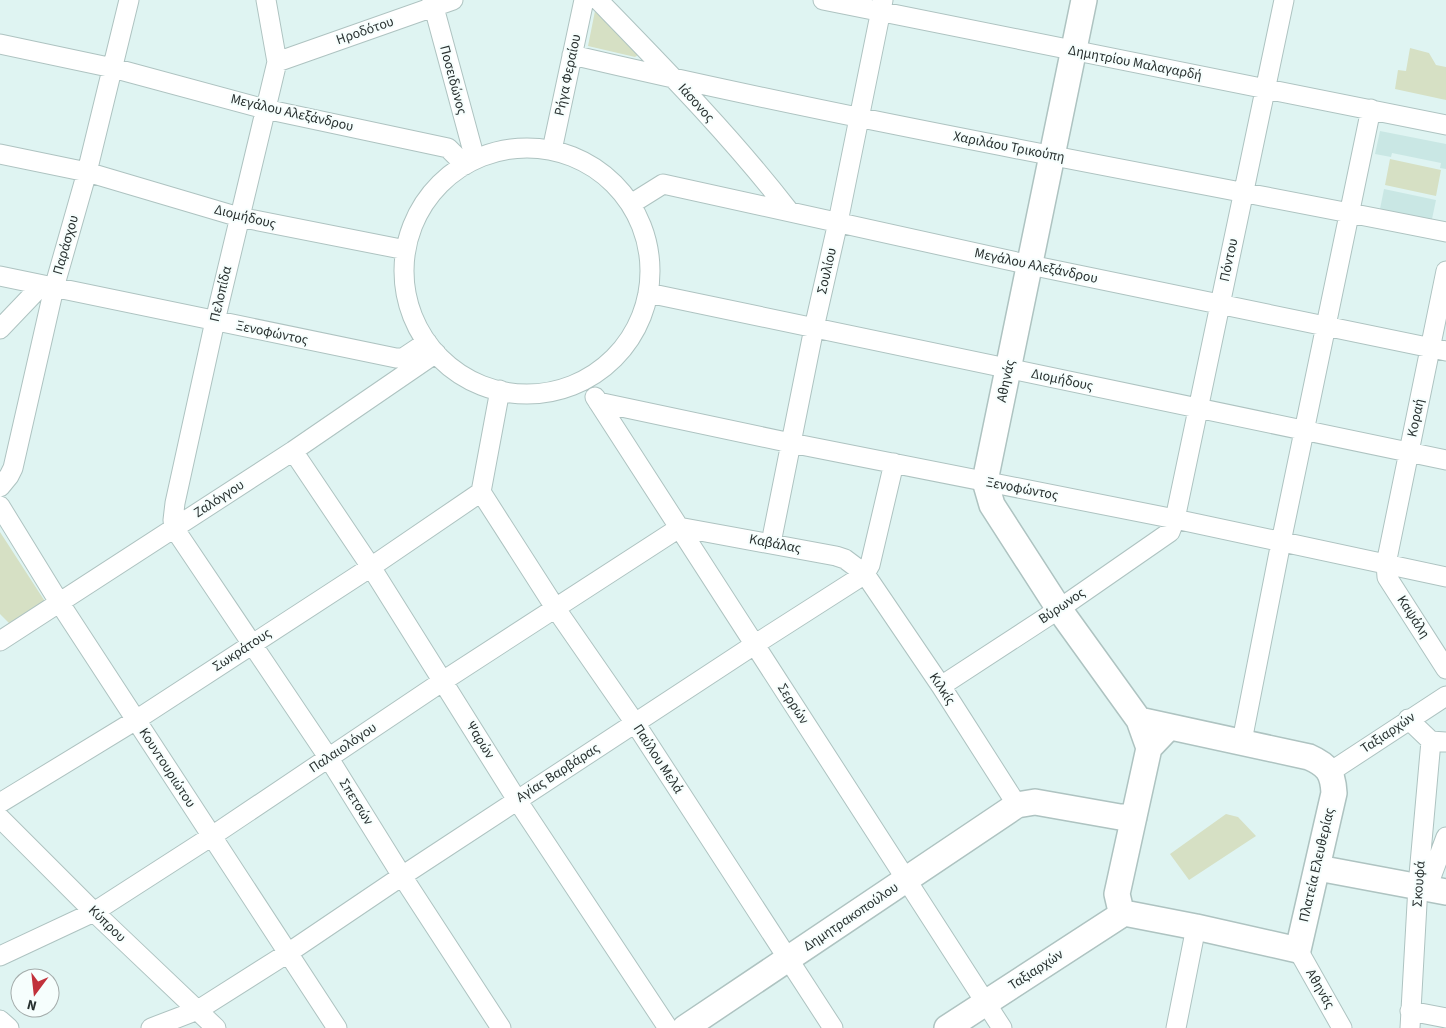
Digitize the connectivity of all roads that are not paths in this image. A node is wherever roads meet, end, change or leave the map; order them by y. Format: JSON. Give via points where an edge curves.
{"nodes":[{"id":1,"x":129,"y":0,"type":"edge"},
{"id":2,"x":266,"y":0,"type":"edge"},
{"id":3,"x":453,"y":0,"type":"edge"},
{"id":4,"x":584,"y":0,"type":"edge"},
{"id":5,"x":598,"y":0,"type":"edge"},
{"id":6,"x":823,"y":0,"type":"edge"},
{"id":7,"x":1084,"y":0,"type":"edge"},
{"id":8,"x":1284,"y":0,"type":"edge"},
{"id":9,"x":433,"y":3,"type":"edge"},
{"id":10,"x":881,"y":6,"type":"edge"},
{"id":11,"x":0,"y":44,"type":"edge"},
{"id":12,"x":1074,"y":51,"type":"junction"},
{"id":13,"x":572,"y":55,"type":"junction"},
{"id":14,"x":277,"y":62,"type":"junction"},
{"id":15,"x":113,"y":68,"type":"junction"},
{"id":16,"x":674,"y":79,"type":"junction"},
{"id":17,"x":1265,"y":89,"type":"junction"},
{"id":18,"x":265,"y":109,"type":"junction"},
{"id":19,"x":1370,"y":109,"type":"junction"},
{"id":20,"x":859,"y":116,"type":"junction"},
{"id":21,"x":1446,"y":125,"type":"edge"},
{"id":22,"x":552,"y":150,"type":"junction"},
{"id":23,"x":0,"y":154,"type":"edge"},
{"id":24,"x":1052,"y":156,"type":"junction"},
{"id":25,"x":470,"y":162,"type":"junction"},
{"id":26,"x":87,"y":172,"type":"junction"},
{"id":27,"x":1244,"y":193,"type":"junction"},
{"id":28,"x":631,"y":204,"type":"junction"},
{"id":29,"x":789,"y":211,"type":"junction"},
{"id":30,"x":1350,"y":213,"type":"junction"},
{"id":31,"x":239,"y":217,"type":"junction"},
{"id":32,"x":838,"y":222,"type":"junction"},
{"id":33,"x":1446,"y":232,"type":"edge"},
{"id":34,"x":406,"y":250,"type":"junction"},
{"id":35,"x":1030,"y":265,"type":"junction"},
{"id":36,"x":1446,"y":271,"type":"edge"},
{"id":37,"x":0,"y":276,"type":"edge"},
{"id":38,"x":48,"y":286,"type":"junction"},
{"id":39,"x":648,"y":294,"type":"junction"},
{"id":40,"x":1220,"y":304,"type":"junction"},
{"id":41,"x":215,"y":321,"type":"junction"},
{"id":42,"x":1326,"y":326,"type":"junction"},
{"id":43,"x":814,"y":328,"type":"junction"},
{"id":44,"x":0,"y":329,"type":"edge"},
{"id":45,"x":432,"y":348,"type":"junction"},
{"id":46,"x":1438,"y":350,"type":"edge"},
{"id":47,"x":407,"y":364,"type":"junction"},
{"id":48,"x":1008,"y":368,"type":"junction"},
{"id":49,"x":585,"y":380,"type":"junction"},
{"id":50,"x":500,"y":390,"type":"junction"},
{"id":51,"x":598,"y":402,"type":"junction"},
{"id":52,"x":1199,"y":408,"type":"junction"},
{"id":53,"x":1304,"y":430,"type":"junction"},
{"id":54,"x":791,"y":443,"type":"junction"},
{"id":55,"x":293,"y":451,"type":"junction"},
{"id":56,"x":1409,"y":452,"type":"junction"},
{"id":57,"x":1446,"y":460,"type":"edge"},
{"id":58,"x":894,"y":463,"type":"junction"},
{"id":59,"x":985,"y":481,"type":"junction"},
{"id":60,"x":0,"y":487,"type":"edge"},
{"id":61,"x":481,"y":492,"type":"junction"},
{"id":62,"x":0,"y":506,"type":"edge"},
{"id":63,"x":1175,"y":519,"type":"junction"},
{"id":64,"x":174,"y":528,"type":"junction"},
{"id":65,"x":679,"y":528,"type":"junction"},
{"id":66,"x":1281,"y":542,"type":"junction"},
{"id":67,"x":770,"y":543,"type":"junction"},
{"id":68,"x":1386,"y":564,"type":"junction"},
{"id":69,"x":370,"y":567,"type":"junction"},
{"id":70,"x":865,"y":574,"type":"junction"},
{"id":71,"x":1446,"y":577,"type":"edge"},
{"id":72,"x":59,"y":602,"type":"junction"},
{"id":73,"x":556,"y":609,"type":"junction"},
{"id":74,"x":1059,"y":609,"type":"junction"},
{"id":75,"x":3,"y":635,"type":"edge"},
{"id":76,"x":251,"y":644,"type":"junction"},
{"id":77,"x":754,"y":645,"type":"junction"},
{"id":78,"x":1446,"y":669,"type":"edge"},
{"id":79,"x":443,"y":682,"type":"junction"},
{"id":80,"x":941,"y":686,"type":"junction"},
{"id":81,"x":1446,"y":696,"type":"edge"},
{"id":82,"x":1408,"y":719,"type":"junction"},
{"id":83,"x":136,"y":720,"type":"junction"},
{"id":84,"x":1139,"y":720,"type":"junction"},
{"id":85,"x":635,"y":723,"type":"junction"},
{"id":86,"x":1169,"y":727,"type":"junction"},
{"id":87,"x":1242,"y":741,"type":"junction"},
{"id":88,"x":1439,"y":741,"type":"edge"},
{"id":89,"x":1149,"y":748,"type":"junction"},
{"id":90,"x":328,"y":757,"type":"junction"},
{"id":91,"x":1330,"y":772,"type":"junction"},
{"id":92,"x":517,"y":800,"type":"junction"},
{"id":93,"x":0,"y":802,"type":"edge"},
{"id":94,"x":1017,"y":805,"type":"junction"},
{"id":95,"x":1134,"y":816,"type":"junction"},
{"id":96,"x":0,"y":818,"type":"edge"},
{"id":97,"x":212,"y":836,"type":"junction"},
{"id":98,"x":1446,"y":837,"type":"edge"},
{"id":99,"x":1318,"y":868,"type":"junction"},
{"id":100,"x":402,"y":876,"type":"junction"},
{"id":101,"x":906,"y":880,"type":"junction"},
{"id":102,"x":1430,"y":889,"type":"edge"},
{"id":103,"x":94,"y":912,"type":"junction"},
{"id":104,"x":1124,"y":913,"type":"junction"},
{"id":105,"x":1196,"y":927,"type":"junction"},
{"id":106,"x":1298,"y":950,"type":"junction"},
{"id":107,"x":288,"y":953,"type":"junction"},
{"id":108,"x":0,"y":956,"type":"edge"},
{"id":109,"x":789,"y":958,"type":"junction"},
{"id":110,"x":986,"y":1003,"type":"junction"},
{"id":111,"x":198,"y":1010,"type":"junction"},
{"id":112,"x":1446,"y":1018,"type":"edge"},
{"id":113,"x":0,"y":1020,"type":"edge"},
{"id":114,"x":1410,"y":1020,"type":"edge"},
{"id":115,"x":9,"y":1028,"type":"edge"},
{"id":116,"x":151,"y":1028,"type":"edge"},
{"id":117,"x":216,"y":1028,"type":"edge"},
{"id":118,"x":337,"y":1028,"type":"edge"},
{"id":119,"x":501,"y":1028,"type":"edge"},
{"id":120,"x":668,"y":1028,"type":"edge"},
{"id":121,"x":685,"y":1028,"type":"edge"},
{"id":122,"x":833,"y":1028,"type":"edge"},
{"id":123,"x":947,"y":1028,"type":"edge"},
{"id":124,"x":1002,"y":1028,"type":"edge"},
{"id":125,"x":1176,"y":1028,"type":"edge"},
{"id":126,"x":1342,"y":1028,"type":"edge"}],
"edges":[{"from":1,"to":15,"type":"street","name":"Παράσχου"},
{"from":2,"to":14,"type":"street"},
{"from":3,"to":9,"type":"street","name":"Ηροδότου"},
{"from":4,"to":13,"type":"street","name":"Ρήγα Φεραίου"},
{"from":5,"to":16,"type":"street","name":"Ιάσονος"},
{"from":6,"to":10,"type":"street","name":"Δημητρίου Μαλαγαρδή"},
{"from":7,"to":12,"type":"main road","name":"Αθηνάς"},
{"from":8,"to":17,"type":"street","name":"Πόντου"},
{"from":9,"to":14,"type":"street","name":"Ηροδότου"},
{"from":9,"to":25,"type":"street","name":"Ποσειδώνος"},
{"from":10,"to":12,"type":"street","name":"Δημητρίου Μαλαγαρδή"},
{"from":10,"to":20,"type":"street","name":"Σουλίου"},
{"from":11,"to":15,"type":"street","name":"Μεγάλου Αλεξάνδρου"},
{"from":12,"to":17,"type":"street","name":"Δημητρίου Μαλαγαρδή"},
{"from":12,"to":24,"type":"main road","name":"Αθηνάς"},
{"from":13,"to":16,"type":"street","name":"Χαριλάου Τρικούπη"},
{"from":13,"to":22,"type":"street","name":"Ρήγα Φεραίου"},
{"from":14,"to":18,"type":"street","name":"Πελοπίδα"},
{"from":15,"to":18,"type":"street","name":"Μεγάλου Αλεξάνδρου"},
{"from":15,"to":26,"type":"street","name":"Παράσχου"},
{"from":16,"to":20,"type":"street","name":"Χαριλάου Τρικούπη"},
{"from":16,"to":29,"type":"street","name":"Ιάσονος","via":[[765,179]]},
{"from":17,"to":19,"type":"street","name":"Δημητρίου Μαλαγαρδή"},
{"from":17,"to":27,"type":"street","name":"Πόντου"},
{"from":18,"to":25,"type":"street","name":"Μεγάλου Αλεξάνδρου","via":[[448,148]]},
{"from":18,"to":31,"type":"street","name":"Πελοπίδα"},
{"from":19,"to":21,"type":"street","name":"Δημητρίου Μαλαγαρδή"},
{"from":19,"to":30,"type":"street"},
{"from":20,"to":24,"type":"street","name":"Χαριλάου Τρικούπη"},
{"from":20,"to":32,"type":"street","name":"Σουλίου"},
{"from":22,"to":25,"type":"street","via":[[500,151]]},
{"from":22,"to":28,"type":"street","via":[[589,164],[605,175]]},
{"from":23,"to":26,"type":"street","name":"Διομήδους"},
{"from":24,"to":27,"type":"street","name":"Χαριλάου Τρικούπη"},
{"from":24,"to":35,"type":"main road","name":"Αθηνάς"},
{"from":25,"to":34,"type":"street","via":[[443,181],[430,196],[413,224]]},
{"from":26,"to":31,"type":"street","name":"Διομήδους"},
{"from":26,"to":38,"type":"street","name":"Παράσχου"},
{"from":27,"to":30,"type":"street","name":"Χαριλάου Τρικούπη"},
{"from":27,"to":40,"type":"street","name":"Πόντου"},
{"from":28,"to":29,"type":"street","name":"Μεγάλου Αλεξάνδρου","via":[[663,184]]},
{"from":28,"to":39,"type":"street","via":[[640,221],[650,256]]},
{"from":29,"to":32,"type":"street","name":"Μεγάλου Αλεξάνδρου"},
{"from":30,"to":33,"type":"street","name":"Χαριλάου Τρικούπη"},
{"from":30,"to":42,"type":"street"},
{"from":31,"to":34,"type":"street","name":"Διομήδους"},
{"from":31,"to":41,"type":"street","name":"Πελοπίδα"},
{"from":32,"to":35,"type":"street","name":"Μεγάλου Αλεξάνδρου"},
{"from":32,"to":43,"type":"street","name":"Σουλίου"},
{"from":34,"to":45,"type":"street","via":[[407,296],[414,318]]},
{"from":35,"to":40,"type":"street","name":"Μεγάλου Αλεξάνδρου"},
{"from":35,"to":48,"type":"main road","name":"Αθηνάς"},
{"from":36,"to":46,"type":"street","name":"Κοραή"},
{"from":37,"to":38,"type":"street"},
{"from":38,"to":41,"type":"street","name":"Ξενοφώντος"},
{"from":38,"to":44,"type":"street"},
{"from":38,"to":60,"type":"street","name":"Παράσχου","via":[[13,468]]},
{"from":39,"to":43,"type":"street","name":"Διομήδους"},
{"from":39,"to":49,"type":"street","via":[[631,338],[607,364]]},
{"from":40,"to":42,"type":"street","name":"Μεγάλου Αλεξάνδρου"},
{"from":40,"to":52,"type":"street","name":"Πόντου"},
{"from":41,"to":47,"type":"street","name":"Ξενοφώντος","via":[[396,358]]},
{"from":41,"to":64,"type":"street","name":"Πελοπίδα","via":[[175,503]]},
{"from":42,"to":46,"type":"street","name":"Μεγάλου Αλεξάνδρου"},
{"from":42,"to":53,"type":"street"},
{"from":43,"to":48,"type":"street","name":"Διομήδους"},
{"from":43,"to":54,"type":"street","name":"Σουλίου"},
{"from":45,"to":47,"type":"street"},
{"from":45,"to":50,"type":"street","via":[[465,376]]},
{"from":46,"to":56,"type":"street","name":"Κοραή"},
{"from":47,"to":55,"type":"street","name":"Ζαλόγγου"},
{"from":48,"to":52,"type":"street","name":"Διομήδους"},
{"from":48,"to":59,"type":"main road","name":"Αθηνάς"},
{"from":49,"to":50,"type":"street","via":[[538,393]]},
{"from":49,"to":51,"type":"street","name":"Σερρών"},
{"from":50,"to":61,"type":"street"},
{"from":51,"to":54,"type":"street","name":"Ξενοφώντος"},
{"from":51,"to":65,"type":"street","name":"Σερρών"},
{"from":52,"to":53,"type":"street","name":"Διομήδους"},
{"from":52,"to":63,"type":"street","name":"Πόντου"},
{"from":53,"to":56,"type":"street","name":"Διομήδους"},
{"from":53,"to":66,"type":"street"},
{"from":54,"to":58,"type":"street","name":"Ξενοφώντος"},
{"from":54,"to":67,"type":"street","name":"Σουλίου"},
{"from":55,"to":64,"type":"street","name":"Ζαλόγγου"},
{"from":55,"to":69,"type":"street","name":"Ψαρών"},
{"from":56,"to":57,"type":"street","name":"Διομήδους"},
{"from":56,"to":68,"type":"street","name":"Κοραή"},
{"from":58,"to":59,"type":"street","name":"Ξενοφώντος"},
{"from":58,"to":70,"type":"street","via":[[870,566]]},
{"from":59,"to":63,"type":"street","name":"Ξενοφώντος"},
{"from":59,"to":74,"type":"main road","name":"Αθηνάς","via":[[992,505]]},
{"from":61,"to":69,"type":"street","name":"Σωκράτους"},
{"from":61,"to":73,"type":"street","name":"Παύλου Μελά"},
{"from":62,"to":72,"type":"street","name":"Κουντουριώτου"},
{"from":63,"to":66,"type":"street","name":"Ξενοφώντος"},
{"from":63,"to":74,"type":"street","name":"Βύρωνος","via":[[1170,532]]},
{"from":64,"to":72,"type":"street","name":"Ζαλόγγου"},
{"from":64,"to":76,"type":"street","name":"Σπετσών"},
{"from":65,"to":67,"type":"street","name":"Καβάλας"},
{"from":65,"to":73,"type":"street","name":"Παλαιολόγου"},
{"from":65,"to":77,"type":"street","name":"Σερρών"},
{"from":66,"to":68,"type":"street","name":"Ξενοφώντος"},
{"from":66,"to":87,"type":"street"},
{"from":67,"to":70,"type":"street","name":"Καβάλας","via":[[836,556]]},
{"from":68,"to":71,"type":"street","name":"Ξενοφώντος"},
{"from":68,"to":78,"type":"street","name":"Καψάλη","via":[[1386,577]]},
{"from":69,"to":76,"type":"street","name":"Σωκράτους"},
{"from":69,"to":79,"type":"street","name":"Ψαρών"},
{"from":70,"to":77,"type":"street","name":"Αγίας Βαρβάρας"},
{"from":70,"to":80,"type":"street","name":"Κιλκίς"},
{"from":72,"to":75,"type":"street","name":"Ζαλόγγου"},
{"from":72,"to":83,"type":"street","name":"Κουντουριώτου"},
{"from":73,"to":79,"type":"street","name":"Παλαιολόγου"},
{"from":73,"to":85,"type":"street","name":"Παύλου Μελά"},
{"from":74,"to":80,"type":"street","name":"Βύρωνος"},
{"from":74,"to":84,"type":"main road","name":"Αθηνάς"},
{"from":76,"to":83,"type":"street","name":"Σωκράτους"},
{"from":76,"to":90,"type":"street","name":"Σπετσών"},
{"from":77,"to":85,"type":"street","name":"Αγίας Βαρβάρας"},
{"from":77,"to":101,"type":"street","name":"Σερρών"},
{"from":79,"to":90,"type":"street","name":"Παλαιολόγου"},
{"from":79,"to":92,"type":"street","name":"Ψαρών"},
{"from":80,"to":94,"type":"street","name":"Κιλκίς"},
{"from":81,"to":82,"type":"street","name":"Ταξιαρχών"},
{"from":82,"to":88,"type":"street"},
{"from":82,"to":91,"type":"street","name":"Ταξιαρχών"},
{"from":83,"to":93,"type":"street","name":"Σωκράτους"},
{"from":83,"to":97,"type":"street","name":"Κουντουριώτου"},
{"from":84,"to":86,"type":"main road"},
{"from":84,"to":89,"type":"main road","name":"Αθηνάς"},
{"from":85,"to":92,"type":"street","name":"Αγίας Βαρβάρας"},
{"from":85,"to":109,"type":"street","name":"Παύλου Μελά"},
{"from":86,"to":87,"type":"main road"},
{"from":86,"to":89,"type":"main road"},
{"from":87,"to":91,"type":"main road","via":[[1309,756]]},
{"from":88,"to":102,"type":"street","name":"Σκουφά"},
{"from":89,"to":95,"type":"main road"},
{"from":90,"to":97,"type":"street","name":"Παλαιολόγου"},
{"from":90,"to":100,"type":"street","name":"Σπετσών"},
{"from":91,"to":99,"type":"main road","name":"Πλατεία Ελευθερίας","via":[[1334,793]]},
{"from":92,"to":100,"type":"street","name":"Αγίας Βαρβάρας"},
{"from":92,"to":120,"type":"street","name":"Ψαρών"},
{"from":94,"to":95,"type":"main road","via":[[1035,802],[1120,817]]},
{"from":94,"to":101,"type":"main road","name":"Δημητρακοπούλου"},
{"from":95,"to":104,"type":"main road","via":[[1117,894]]},
{"from":96,"to":103,"type":"street","name":"Κύπρου"},
{"from":97,"to":103,"type":"street","name":"Παλαιολόγου"},
{"from":97,"to":107,"type":"street","name":"Κουντουριώτου"},
{"from":98,"to":102,"type":"street","name":"Σκουφά"},
{"from":99,"to":102,"type":"main road"},
{"from":99,"to":106,"type":"main road","name":"Πλατεία Ελευθερίας"},
{"from":100,"to":107,"type":"street","name":"Αγίας Βαρβάρας"},
{"from":100,"to":119,"type":"street","name":"Σπετσών"},
{"from":101,"to":109,"type":"main road","name":"Δημητρακοπούλου"},
{"from":101,"to":110,"type":"street","name":"Σερρών"},
{"from":102,"to":114,"type":"street","name":"Σκουφά"},
{"from":103,"to":108,"type":"street","name":"Παλαιολόγου"},
{"from":103,"to":111,"type":"street","name":"Κύπρου"},
{"from":104,"to":105,"type":"main road"},
{"from":104,"to":110,"type":"main road","name":"Ταξιαρχών"},
{"from":105,"to":106,"type":"main road"},
{"from":105,"to":125,"type":"street"},
{"from":106,"to":126,"type":"street","name":"Αθηνάς"},
{"from":107,"to":111,"type":"street","name":"Αγίας Βαρβάρας"},
{"from":107,"to":118,"type":"street","name":"Κουντουριώτου"},
{"from":109,"to":121,"type":"main road","name":"Δημητρακοπούλου"},
{"from":109,"to":122,"type":"street","name":"Παύλου Μελά"},
{"from":110,"to":123,"type":"main road","name":"Ταξιαρχών"},
{"from":110,"to":124,"type":"street","name":"Σερρών"},
{"from":111,"to":116,"type":"street","name":"Αγίας Βαρβάρας"},
{"from":111,"to":117,"type":"street","name":"Κύπρου"},
{"from":112,"to":114,"type":"street"},
{"from":113,"to":115,"type":"street"}]}
